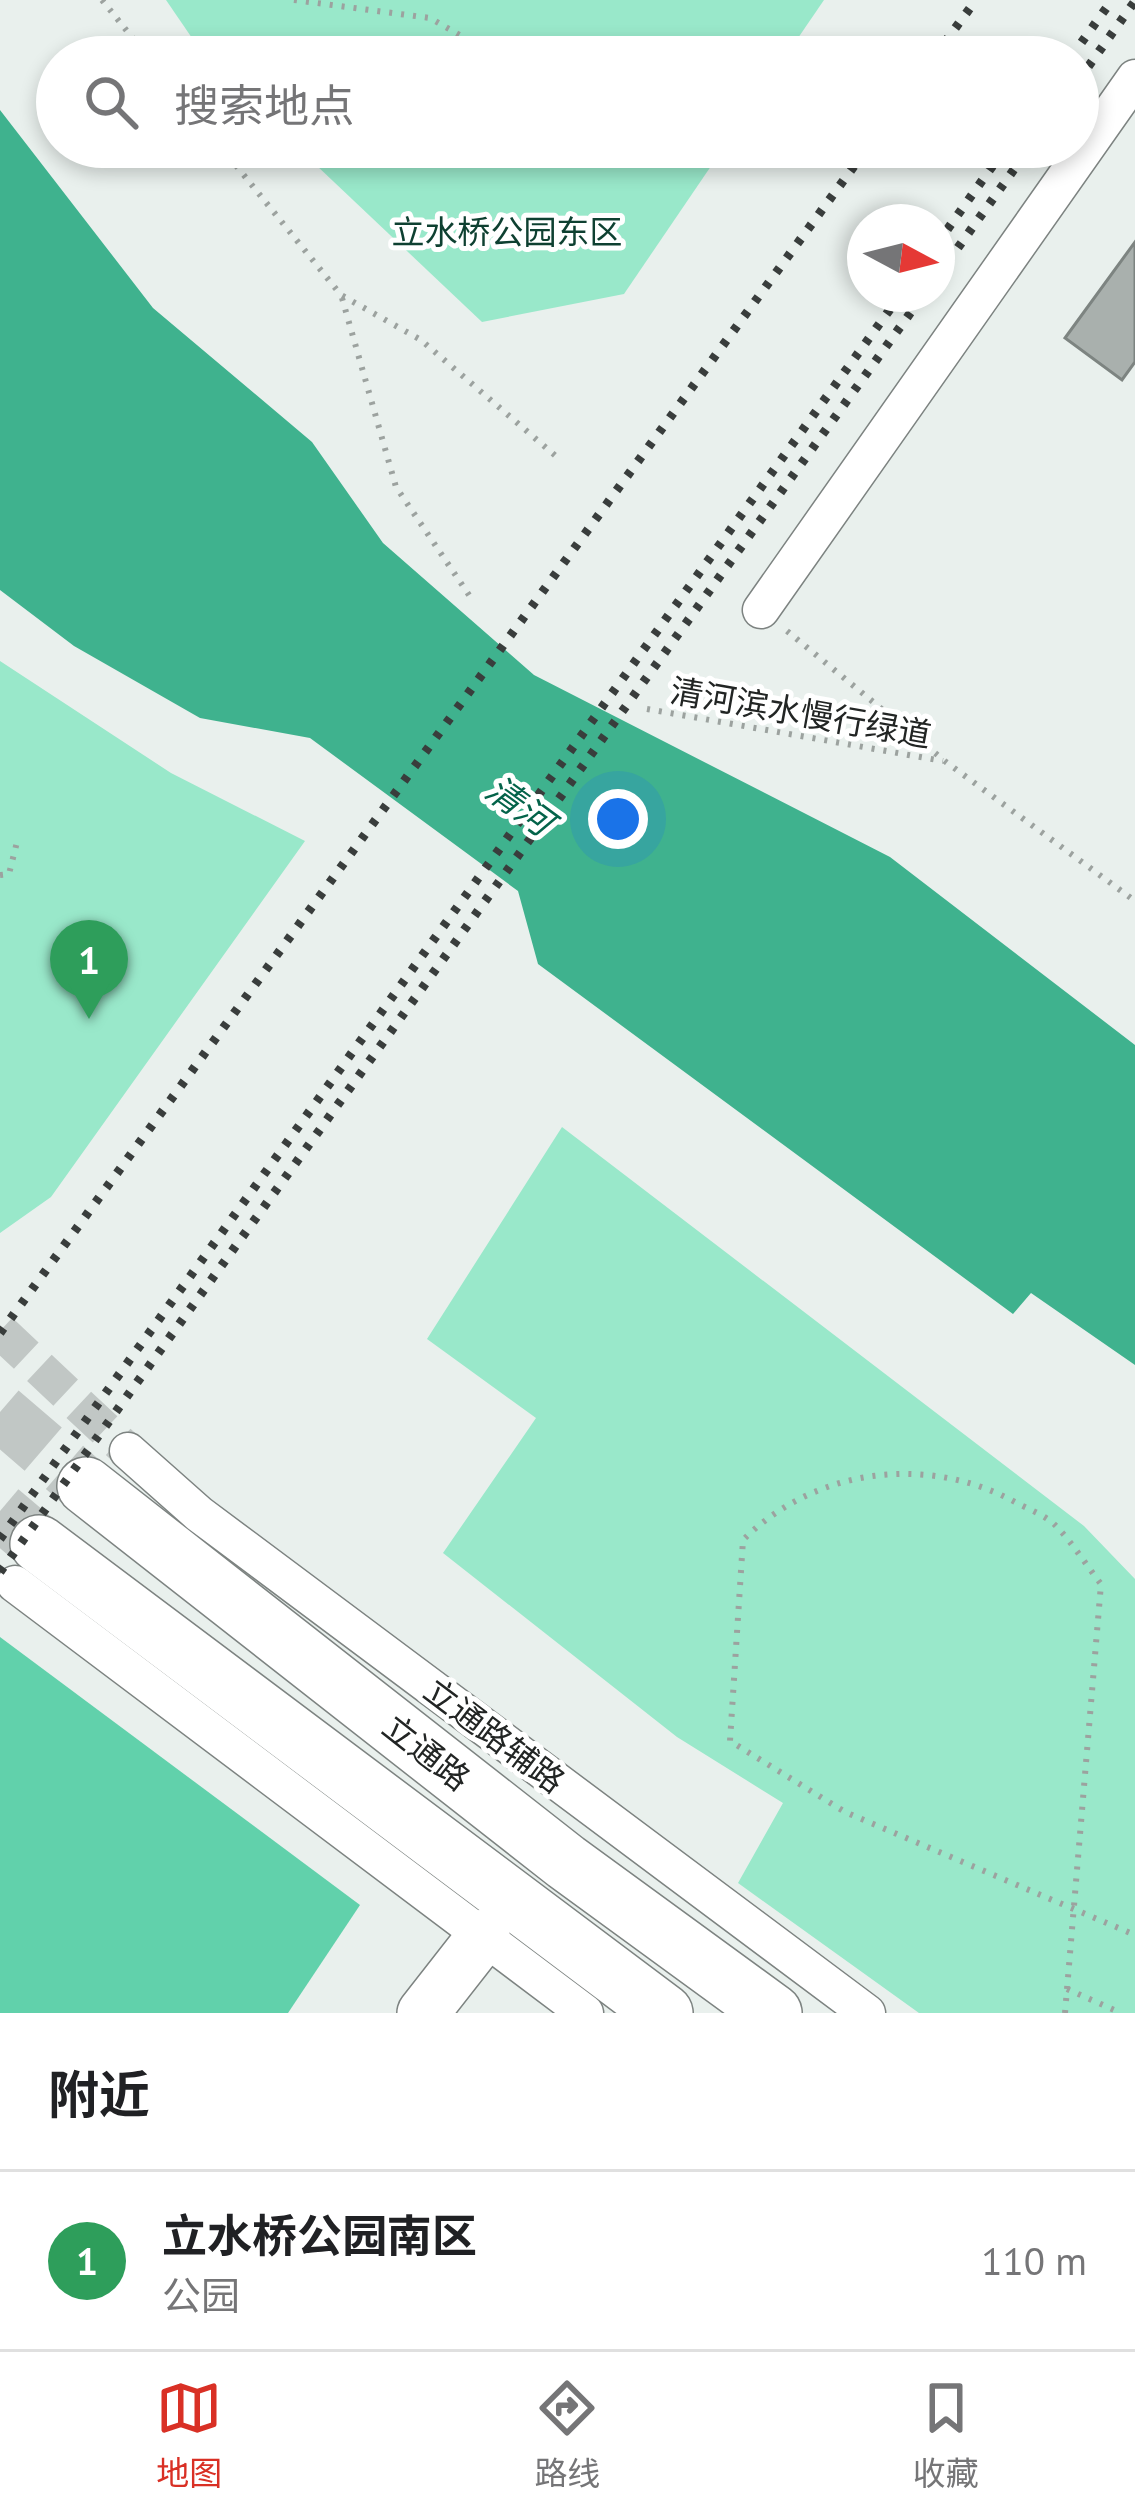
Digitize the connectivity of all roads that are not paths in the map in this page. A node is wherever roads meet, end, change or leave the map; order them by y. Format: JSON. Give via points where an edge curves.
{"nodes":[{"id":1,"x":1135,"y":78,"type":"edge"},
{"id":2,"x":1099,"y":129,"type":"edge"},
{"id":3,"x":1072,"y":168,"type":"edge"},
{"id":4,"x":761,"y":610,"type":"road end"},
{"id":5,"x":107,"y":1468,"type":"joint"},
{"id":6,"x":27,"y":1564,"type":"joint"},
{"id":7,"x":484,"y":1935,"type":"junction"},
{"id":8,"x":423,"y":2013,"type":"edge"},
{"id":9,"x":584,"y":2013,"type":"edge"},
{"id":10,"x":664,"y":2013,"type":"edge"},
{"id":11,"x":773,"y":2013,"type":"edge"},
{"id":12,"x":867,"y":2013,"type":"edge"}],
"edges":[{"from":1,"to":2,"type":"street"},
{"from":3,"to":4,"type":"street"},
{"from":5,"to":11,"type":"main road","name":"立通路","via":[[566,1862]]},
{"from":5,"to":12,"type":"street","name":"立通路辅路","via":[[199,1514]]},
{"from":6,"to":7,"type":"street"},
{"from":6,"to":10,"type":"main road","name":"立通路"},
{"from":7,"to":8,"type":"street"},
{"from":7,"to":9,"type":"street"}]}
